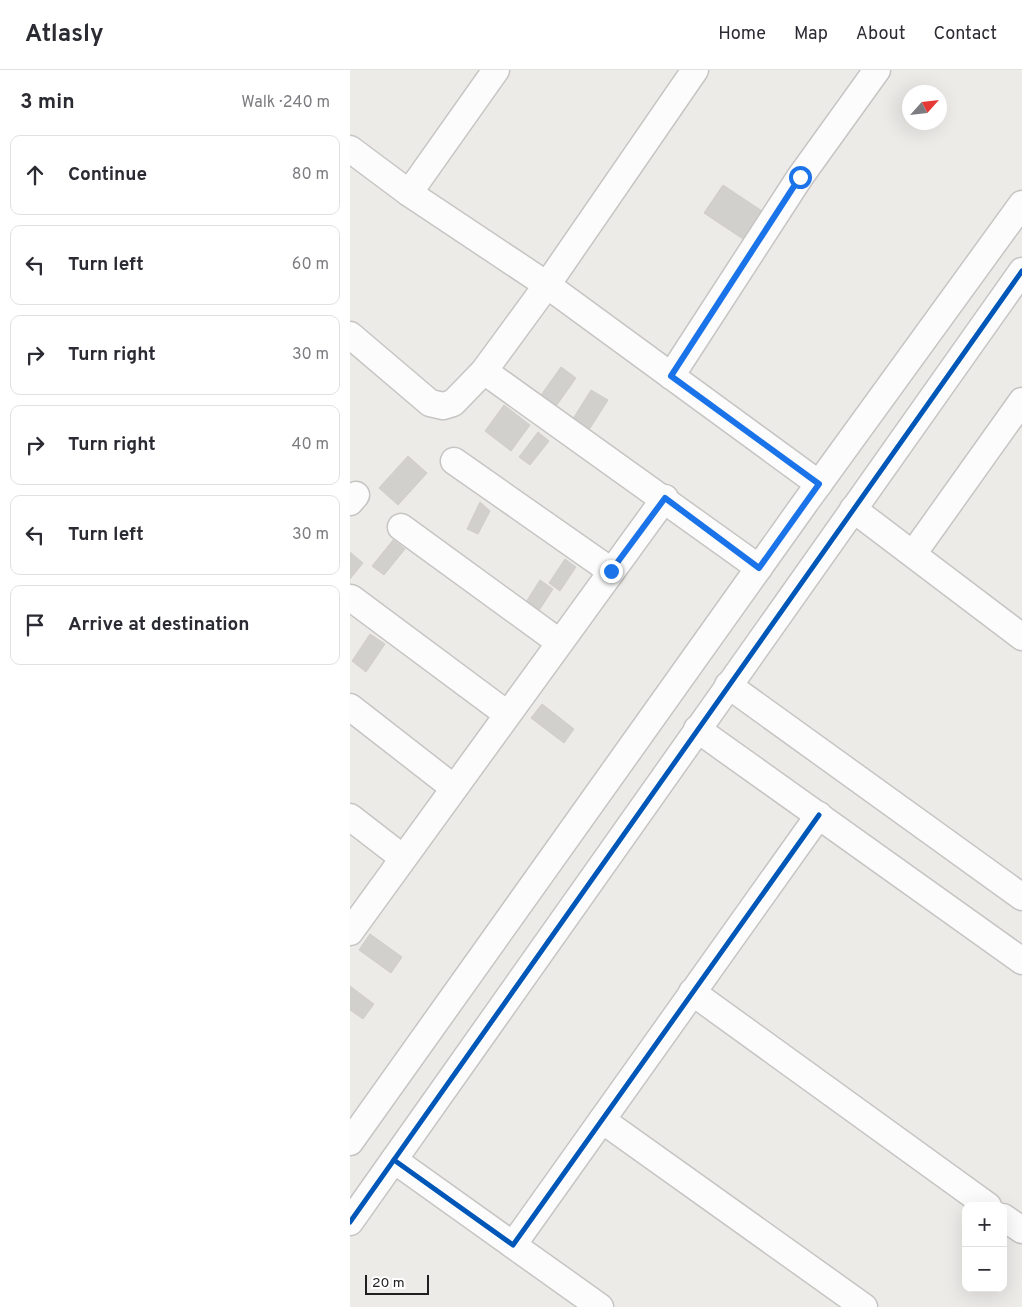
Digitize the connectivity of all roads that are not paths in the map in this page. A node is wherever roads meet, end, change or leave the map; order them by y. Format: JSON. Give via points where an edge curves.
{"nodes":[{"id":1,"x":496,"y":70,"type":"edge"},
{"id":2,"x":695,"y":70,"type":"edge"},
{"id":3,"x":877,"y":70,"type":"edge"},
{"id":4,"x":350,"y":149,"type":"edge"},
{"id":5,"x":409,"y":193,"type":"junction"},
{"id":6,"x":1022,"y":204,"type":"edge"},
{"id":7,"x":1022,"y":271,"type":"edge"},
{"id":8,"x":547,"y":285,"type":"junction"},
{"id":9,"x":350,"y":334,"type":"edge"},
{"id":10,"x":484,"y":371,"type":"junction"},
{"id":11,"x":671,"y":376,"type":"junction"},
{"id":12,"x":1022,"y":401,"type":"edge"},
{"id":13,"x":454,"y":461,"type":"dead end"},
{"id":14,"x":819,"y":484,"type":"junction"},
{"id":15,"x":665,"y":498,"type":"junction"},
{"id":16,"x":852,"y":509,"type":"junction"},
{"id":17,"x":401,"y":528,"type":"dead end"},
{"id":18,"x":913,"y":554,"type":"junction"},
{"id":19,"x":759,"y":568,"type":"junction"},
{"id":20,"x":611,"y":571,"type":"junction"},
{"id":21,"x":352,"y":598,"type":"dead end"},
{"id":22,"x":1022,"y":636,"type":"edge"},
{"id":23,"x":559,"y":642,"type":"junction"},
{"id":24,"x":728,"y":685,"type":"junction"},
{"id":25,"x":350,"y":707,"type":"edge"},
{"id":26,"x":507,"y":714,"type":"junction"},
{"id":27,"x":698,"y":729,"type":"junction"},
{"id":28,"x":454,"y":788,"type":"junction"},
{"id":29,"x":819,"y":815,"type":"junction"},
{"id":30,"x":350,"y":817,"type":"edge"},
{"id":31,"x":403,"y":858,"type":"junction"},
{"id":32,"x":1022,"y":897,"type":"edge"},
{"id":33,"x":353,"y":923,"type":"edge"},
{"id":34,"x":1022,"y":961,"type":"edge"},
{"id":35,"x":692,"y":992,"type":"junction"},
{"id":36,"x":602,"y":1120,"type":"junction"},
{"id":37,"x":351,"y":1138,"type":"edge"},
{"id":38,"x":394,"y":1160,"type":"junction"},
{"id":39,"x":982,"y":1202,"type":"edge"},
{"id":40,"x":1007,"y":1219,"type":"edge"},
{"id":41,"x":350,"y":1222,"type":"edge"},
{"id":42,"x":1022,"y":1230,"type":"edge"},
{"id":43,"x":513,"y":1245,"type":"junction"},
{"id":44,"x":600,"y":1307,"type":"edge"},
{"id":45,"x":864,"y":1307,"type":"edge"}],
"edges":[{"from":1,"to":5,"type":"street"},
{"from":2,"to":8,"type":"street"},
{"from":3,"to":11,"type":"street","via":[[800,177]]},
{"from":4,"to":5,"type":"street"},
{"from":5,"to":8,"type":"street"},
{"from":6,"to":14,"type":"street"},
{"from":7,"to":16,"type":"street"},
{"from":8,"to":10,"type":"street"},
{"from":8,"to":11,"type":"street"},
{"from":9,"to":10,"type":"street","via":[[430,402],[443,406],[453,404]]},
{"from":10,"to":15,"type":"street"},
{"from":11,"to":14,"type":"street"},
{"from":12,"to":18,"type":"street"},
{"from":13,"to":20,"type":"street"},
{"from":14,"to":19,"type":"street"},
{"from":15,"to":19,"type":"street"},
{"from":15,"to":20,"type":"street"},
{"from":16,"to":18,"type":"street"},
{"from":16,"to":24,"type":"street"},
{"from":17,"to":23,"type":"street"},
{"from":18,"to":22,"type":"street"},
{"from":19,"to":37,"type":"street"},
{"from":20,"to":23,"type":"street"},
{"from":21,"to":26,"type":"street"},
{"from":23,"to":26,"type":"street"},
{"from":24,"to":27,"type":"street"},
{"from":24,"to":32,"type":"street"},
{"from":25,"to":28,"type":"street"},
{"from":26,"to":28,"type":"street"},
{"from":27,"to":29,"type":"street"},
{"from":27,"to":38,"type":"street"},
{"from":28,"to":31,"type":"street"},
{"from":29,"to":34,"type":"street"},
{"from":29,"to":35,"type":"street"},
{"from":30,"to":31,"type":"street"},
{"from":31,"to":33,"type":"street"},
{"from":35,"to":36,"type":"street"},
{"from":35,"to":39,"type":"street"},
{"from":36,"to":43,"type":"street"},
{"from":36,"to":45,"type":"street"},
{"from":38,"to":41,"type":"street"},
{"from":38,"to":43,"type":"street"},
{"from":40,"to":42,"type":"street"},
{"from":43,"to":44,"type":"street"}]}
